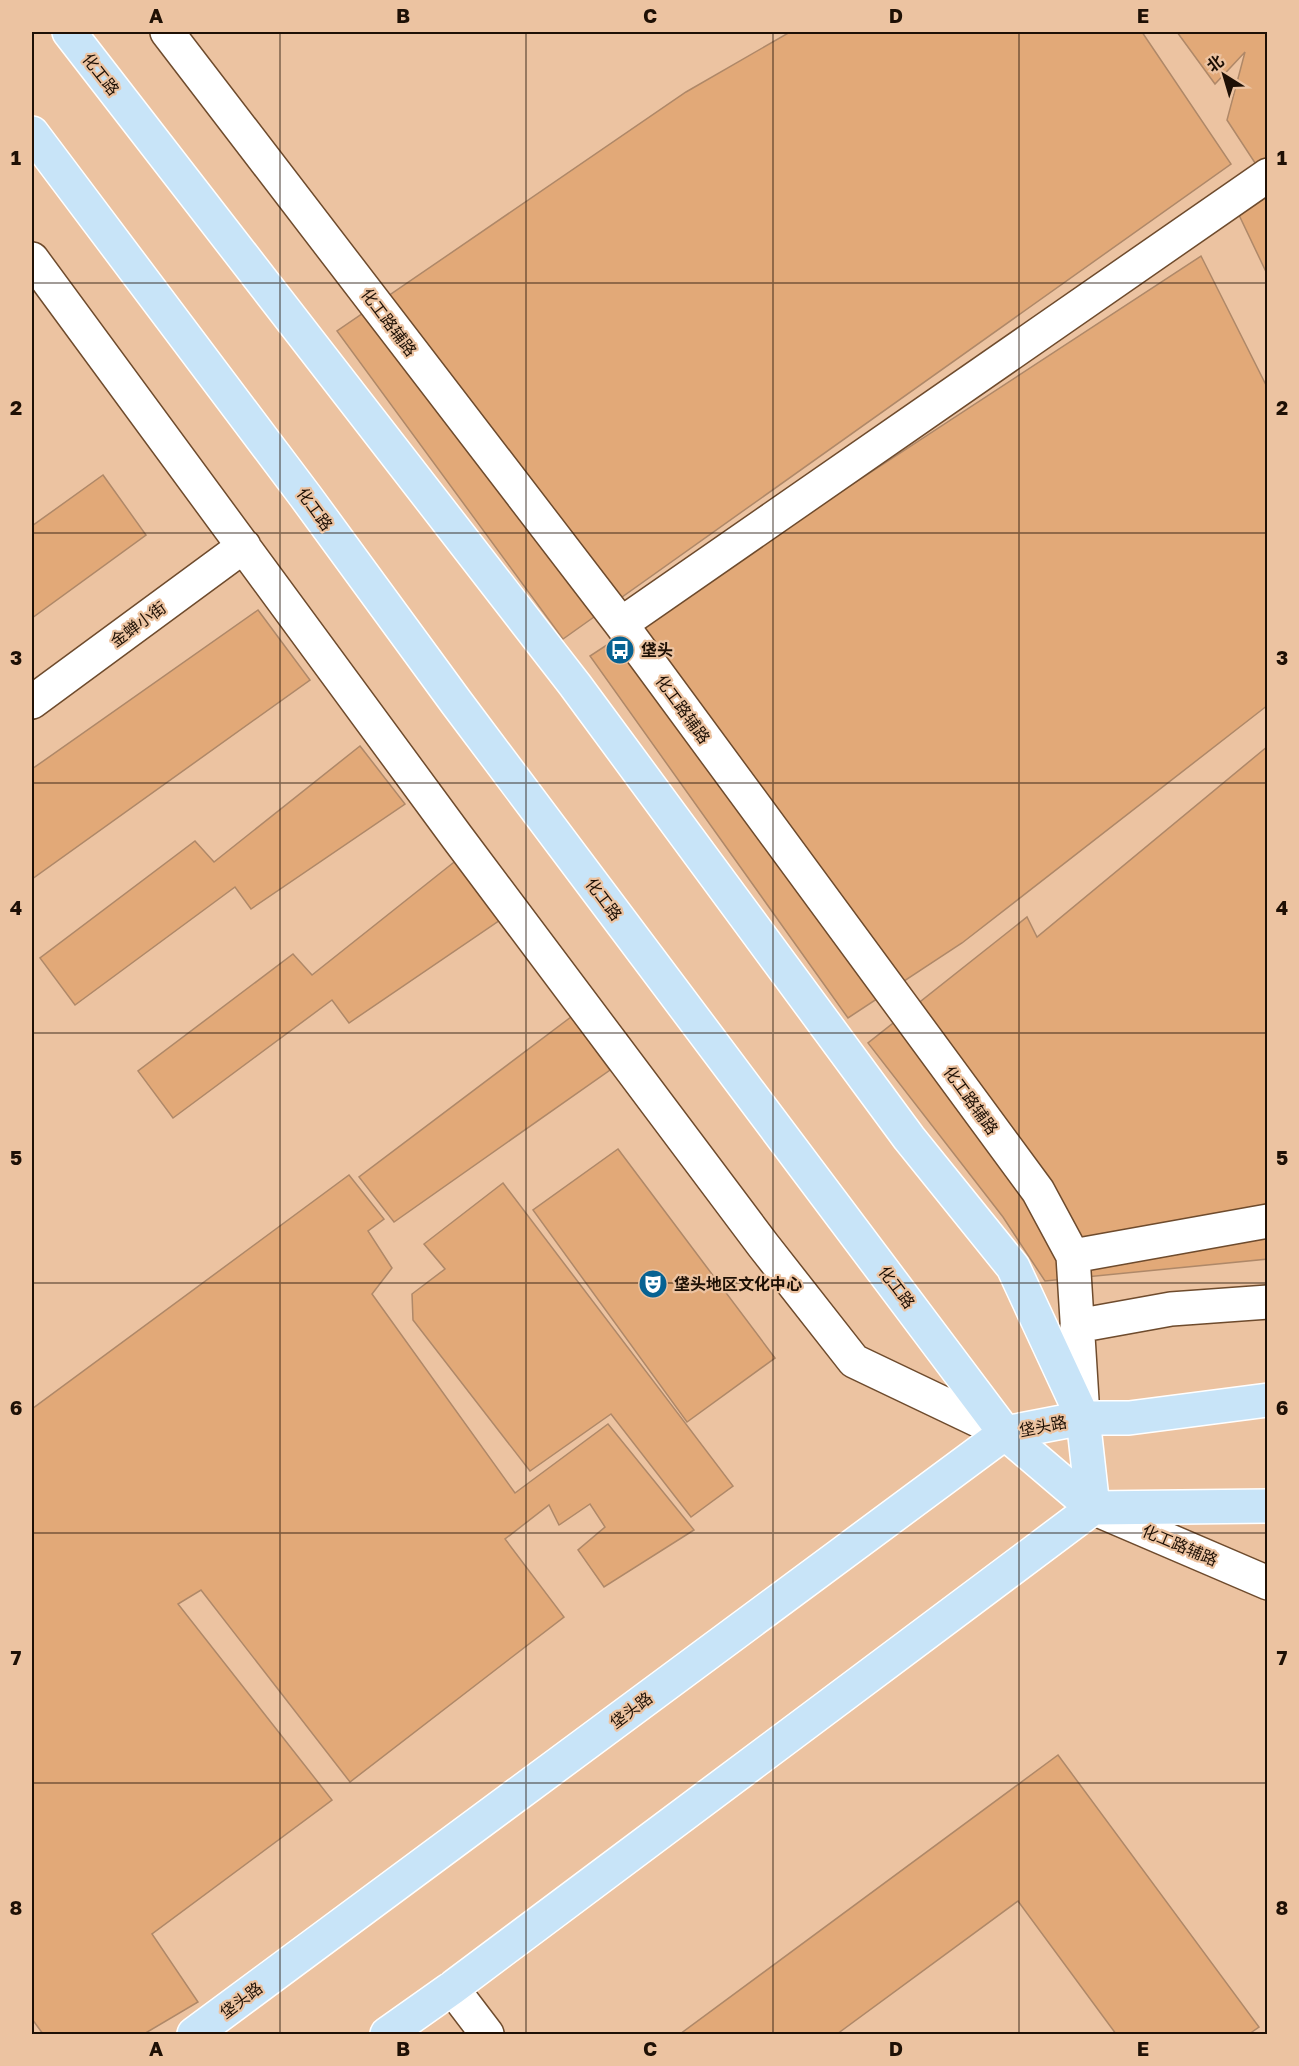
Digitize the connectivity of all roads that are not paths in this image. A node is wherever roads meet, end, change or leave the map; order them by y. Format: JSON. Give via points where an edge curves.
{"nodes":[{"id":1,"x":69,"y":32,"type":"edge"},
{"id":2,"x":167,"y":32,"type":"edge"},
{"id":3,"x":85,"y":46,"type":"edge"},
{"id":4,"x":32,"y":132,"type":"edge"},
{"id":5,"x":1268,"y":175,"type":"edge"},
{"id":6,"x":32,"y":259,"type":"edge"},
{"id":7,"x":244,"y":546,"type":"junction"},
{"id":8,"x":621,"y":624,"type":"junction"},
{"id":9,"x":32,"y":702,"type":"edge"},
{"id":10,"x":1268,"y":1221,"type":"edge"},
{"id":11,"x":1072,"y":1256,"type":"junction"},
{"id":12,"x":1268,"y":1302,"type":"edge"},
{"id":13,"x":1077,"y":1326,"type":"junction"},
{"id":14,"x":1268,"y":1400,"type":"edge"},
{"id":15,"x":1083,"y":1418,"type":"junction"},
{"id":16,"x":1005,"y":1433,"type":"junction"},
{"id":17,"x":1268,"y":1506,"type":"edge"},
{"id":18,"x":1093,"y":1508,"type":"junction"},
{"id":19,"x":1268,"y":1583,"type":"edge"},
{"id":20,"x":452,"y":1988,"type":"junction"},
{"id":21,"x":194,"y":2034,"type":"edge"},
{"id":22,"x":387,"y":2034,"type":"edge"},
{"id":23,"x":486,"y":2034,"type":"edge"}],
"edges":[{"from":1,"to":3,"type":"main road","name":"化工路"},
{"from":2,"to":8,"type":"street","name":"化工路辅路"},
{"from":3,"to":15,"type":"main road","name":"化工路","via":[[574,685],[909,1138],[1013,1267]]},
{"from":4,"to":16,"type":"main road","name":"化工路"},
{"from":5,"to":8,"type":"street"},
{"from":6,"to":7,"type":"street"},
{"from":7,"to":9,"type":"street","name":"金蝉小街"},
{"from":7,"to":16,"type":"street","via":[[485,875],[854,1361]]},
{"from":8,"to":11,"type":"street","name":"化工路辅路","via":[[1038,1191]]},
{"from":10,"to":11,"type":"street"},
{"from":11,"to":13,"type":"street","name":"化工路辅路"},
{"from":12,"to":13,"type":"street","via":[[1171,1309]]},
{"from":13,"to":15,"type":"street","name":"化工路辅路"},
{"from":14,"to":15,"type":"main road","via":[[1129,1418]]},
{"from":15,"to":16,"type":"main road","name":"垡头路"},
{"from":15,"to":18,"type":"main road","name":"化工路"},
{"from":16,"to":18,"type":"main road","name":"化工路"},
{"from":16,"to":21,"type":"main road","name":"垡头路"},
{"from":17,"to":18,"type":"main road"},
{"from":18,"to":19,"type":"street","name":"化工路辅路"},
{"from":18,"to":20,"type":"main road"},
{"from":20,"to":22,"type":"main road"},
{"from":20,"to":23,"type":"street"}]}
